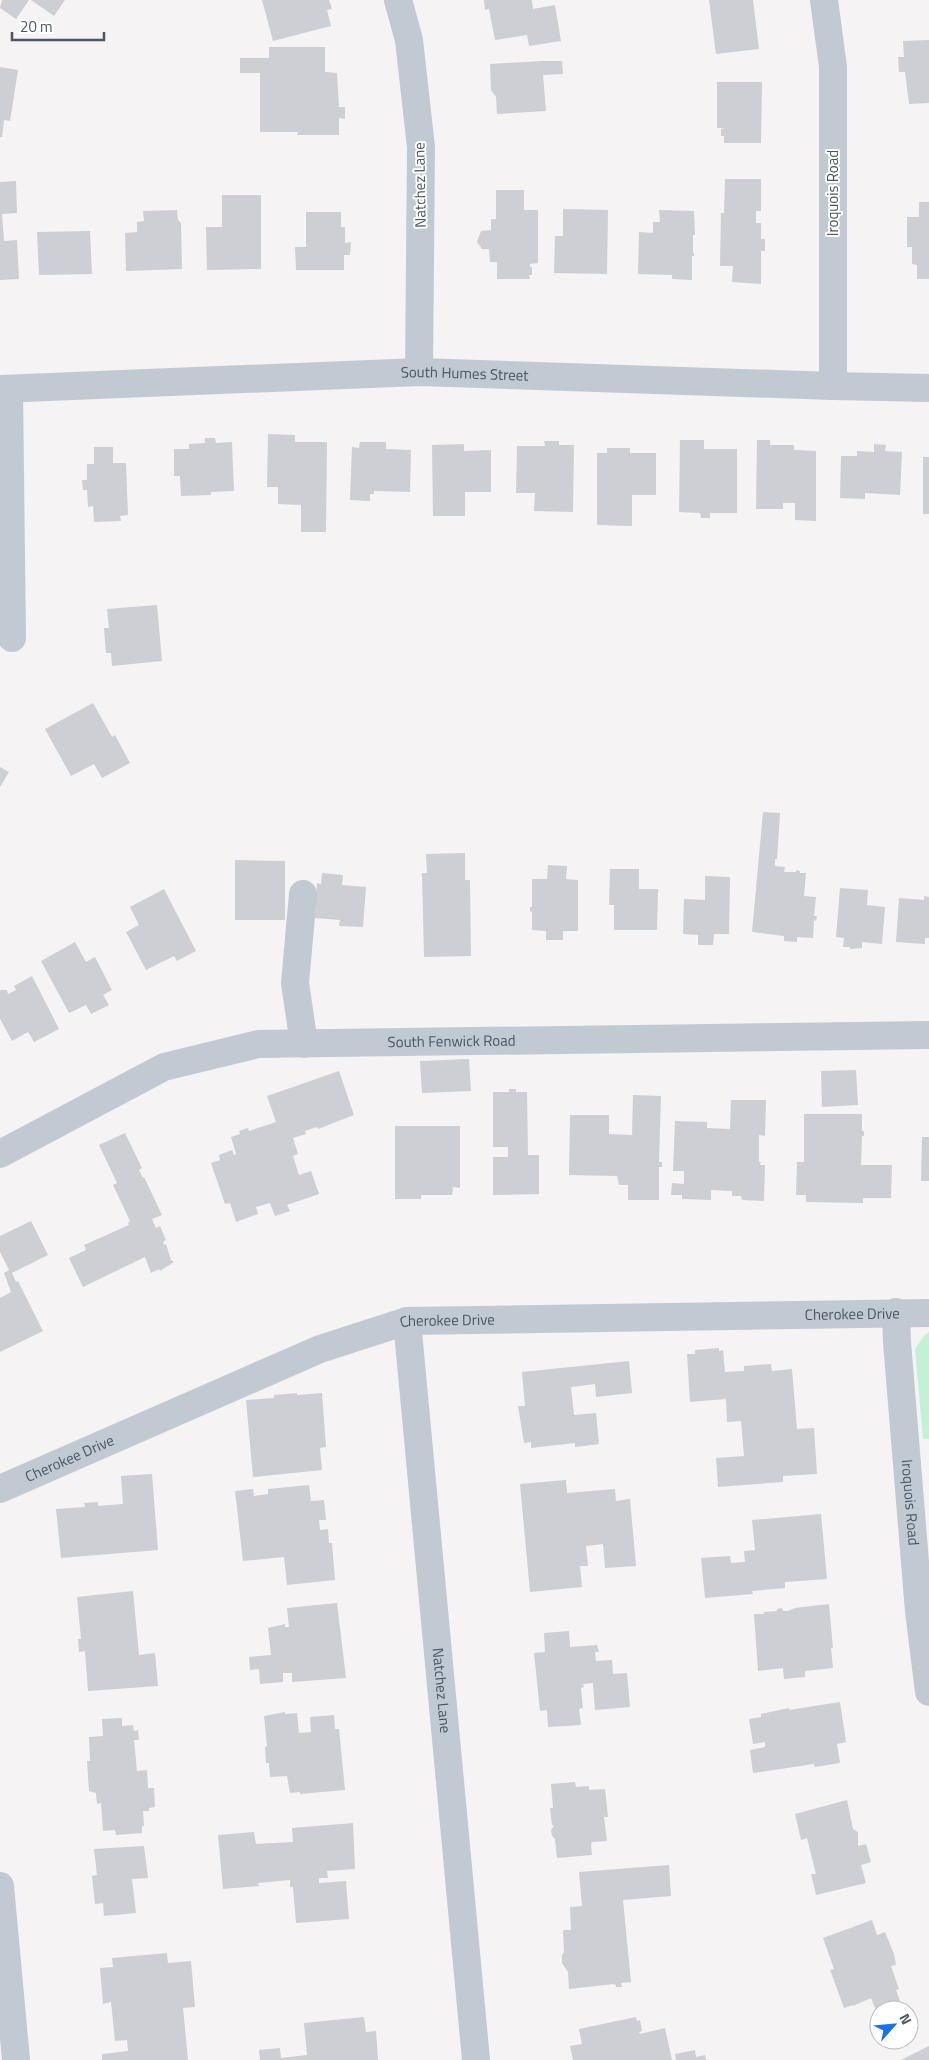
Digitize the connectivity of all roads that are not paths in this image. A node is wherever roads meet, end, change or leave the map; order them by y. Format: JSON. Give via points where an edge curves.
{"nodes":[{"id":1,"x":398,"y":0,"type":"edge"},
{"id":2,"x":824,"y":0,"type":"edge"},
{"id":3,"x":420,"y":372,"type":"junction"},
{"id":4,"x":833,"y":386,"type":"junction"},
{"id":5,"x":929,"y":388,"type":"edge"},
{"id":6,"x":5,"y":389,"type":"edge"},
{"id":7,"x":12,"y":638,"type":"dead end"},
{"id":8,"x":303,"y":894,"type":"dead end"},
{"id":9,"x":929,"y":1035,"type":"edge"},
{"id":10,"x":304,"y":1044,"type":"junction"},
{"id":11,"x":0,"y":1154,"type":"edge"},
{"id":12,"x":896,"y":1312,"type":"junction"},
{"id":13,"x":929,"y":1312,"type":"edge"},
{"id":14,"x":407,"y":1321,"type":"junction"},
{"id":15,"x":0,"y":1489,"type":"edge"},
{"id":16,"x":929,"y":1692,"type":"edge"},
{"id":17,"x":0,"y":1886,"type":"edge"},
{"id":18,"x":16,"y":2060,"type":"edge"},
{"id":19,"x":476,"y":2060,"type":"edge"}],
"edges":[{"from":1,"to":3,"type":"street","name":"Natchez Lane","via":[[409,40],[421,147]]},
{"from":2,"to":4,"type":"street","name":"Iroquois Road","via":[[833,67]]},
{"from":3,"to":4,"type":"street","name":"South Humes Street"},
{"from":3,"to":6,"type":"street","name":"South Humes Street"},
{"from":4,"to":5,"type":"street","name":"South Humes Street"},
{"from":6,"to":7,"type":"street"},
{"from":8,"to":10,"type":"street","via":[[296,982]]},
{"from":9,"to":10,"type":"street","name":"South Fenwick Road"},
{"from":10,"to":11,"type":"street","name":"South Fenwick Road","via":[[258,1044],[164,1067]]},
{"from":12,"to":13,"type":"street","name":"Cherokee Drive"},
{"from":12,"to":14,"type":"street","name":"Cherokee Drive"},
{"from":12,"to":16,"type":"street","name":"Iroquois Road","via":[[919,1611]]},
{"from":14,"to":15,"type":"street","name":"Cherokee Drive","via":[[320,1349]]},
{"from":14,"to":19,"type":"street","name":"Natchez Lane"},
{"from":17,"to":18,"type":"street"}]}
